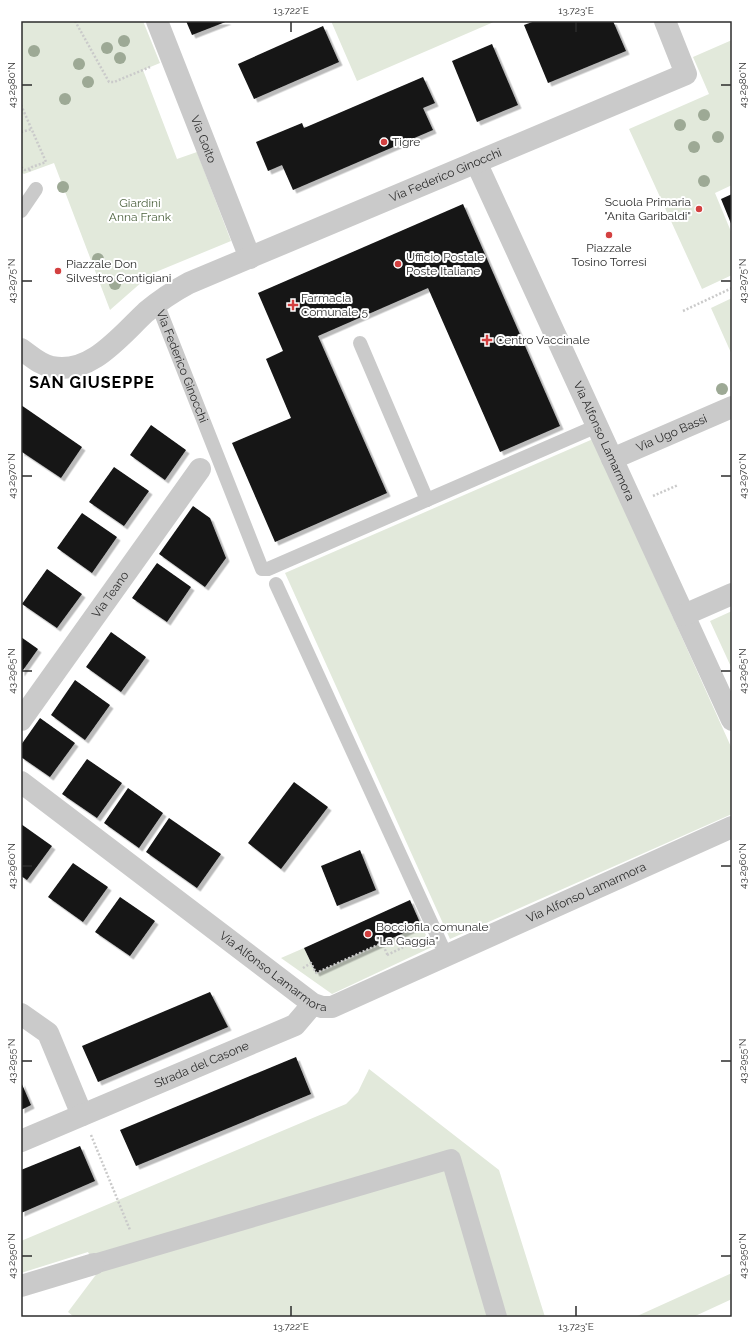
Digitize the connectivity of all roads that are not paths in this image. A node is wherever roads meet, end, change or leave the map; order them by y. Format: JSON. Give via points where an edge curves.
{"nodes":[{"id":1,"x":157,"y":21,"type":"edge"},
{"id":2,"x":664,"y":21,"type":"edge"},
{"id":3,"x":476,"y":162,"type":"junction"},
{"id":4,"x":36,"y":189,"type":"dead end"},
{"id":5,"x":21,"y":211,"type":"edge"},
{"id":6,"x":250,"y":258,"type":"junction"},
{"id":7,"x":157,"y":303,"type":"junction"},
{"id":8,"x":360,"y":343,"type":"dead end"},
{"id":9,"x":21,"y":349,"type":"edge"},
{"id":10,"x":732,"y":407,"type":"edge"},
{"id":11,"x":597,"y":426,"type":"junction"},
{"id":12,"x":612,"y":459,"type":"junction"},
{"id":13,"x":200,"y":469,"type":"dead end"},
{"id":14,"x":427,"y":500,"type":"junction"},
{"id":15,"x":276,"y":584,"type":"dead end"},
{"id":16,"x":732,"y":594,"type":"edge"},
{"id":17,"x":684,"y":615,"type":"junction"},
{"id":18,"x":21,"y":720,"type":"edge"},
{"id":19,"x":732,"y":720,"type":"edge"},
{"id":20,"x":21,"y":782,"type":"edge"},
{"id":21,"x":732,"y":827,"type":"edge"},
{"id":22,"x":446,"y":955,"type":"junction"},
{"id":23,"x":313,"y":1004,"type":"junction"},
{"id":24,"x":21,"y":1014,"type":"edge"},
{"id":25,"x":82,"y":1115,"type":"junction"},
{"id":26,"x":21,"y":1141,"type":"edge"},
{"id":27,"x":94,"y":1264,"type":"joint"},
{"id":28,"x":21,"y":1286,"type":"edge"},
{"id":29,"x":497,"y":1317,"type":"edge"}],
"edges":[{"from":1,"to":6,"type":"street","name":"Via Goito"},
{"from":2,"to":3,"type":"street","name":"Via Federico Ginocchi","via":[[686,74]]},
{"from":3,"to":6,"type":"street","name":"Via Federico Ginocchi"},
{"from":3,"to":11,"type":"street","name":"Via Alfonso Lamarmora"},
{"from":4,"to":5,"type":"lane"},
{"from":6,"to":7,"type":"street","name":"Via Federico Ginocchi","via":[[189,283]]},
{"from":7,"to":9,"type":"street","via":[[110,347],[86,363],[63,368],[52,367],[41,363]]},
{"from":7,"to":14,"type":"lane","name":"Via Federico Ginocchi","via":[[262,569],[268,569]]},
{"from":8,"to":14,"type":"lane"},
{"from":10,"to":12,"type":"street","name":"Via Ugo Bassi"},
{"from":11,"to":12,"type":"street","name":"Via Alfonso Lamarmora"},
{"from":11,"to":14,"type":"lane","name":"Via Federico Ginocchi"},
{"from":12,"to":17,"type":"street","name":"Via Alfonso Lamarmora"},
{"from":13,"to":18,"type":"street","name":"Via Teano"},
{"from":15,"to":22,"type":"lane"},
{"from":16,"to":17,"type":"street"},
{"from":17,"to":19,"type":"street","name":"Via Alfonso Lamarmora"},
{"from":20,"to":23,"type":"street","name":"Via Alfonso Lamarmora"},
{"from":21,"to":22,"type":"street","name":"Via Alfonso Lamarmora"},
{"from":22,"to":23,"type":"street","name":"Via Alfonso Lamarmora","via":[[332,1007]]},
{"from":23,"to":25,"type":"street","name":"Strada del Casone","via":[[295,1024]]},
{"from":24,"to":25,"type":"street","via":[[48,1033]]},
{"from":25,"to":26,"type":"street","name":"Strada del Casone"},
{"from":27,"to":28,"type":"street"},
{"from":27,"to":29,"type":"street","via":[[451,1159]]}]}
